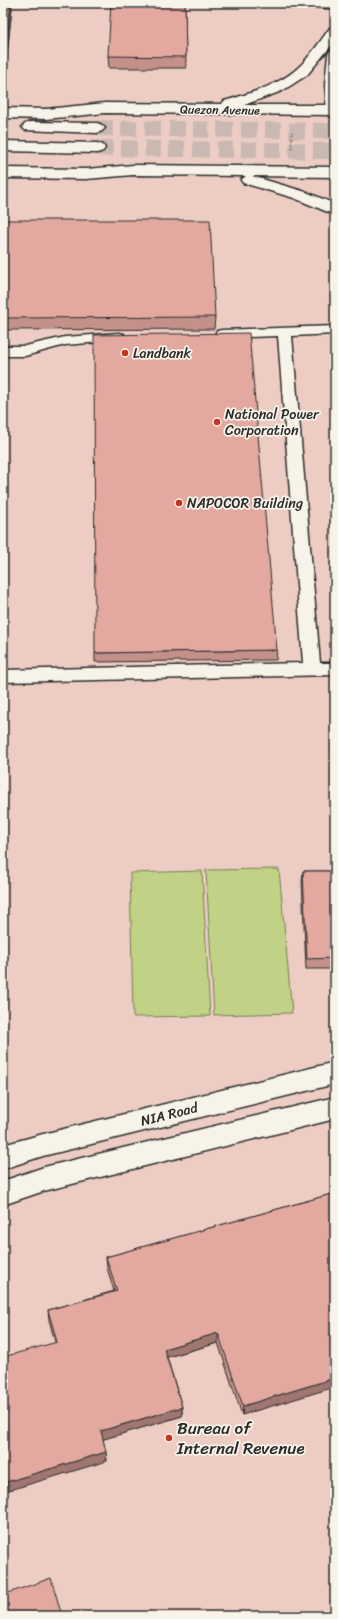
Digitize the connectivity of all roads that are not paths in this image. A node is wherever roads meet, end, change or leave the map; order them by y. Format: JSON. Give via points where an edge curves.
{"nodes":[{"id":1,"x":308,"y":3,"type":"edge"},
{"id":2,"x":335,"y":5,"type":"edge"},
{"id":3,"x":335,"y":32,"type":"edge"},
{"id":4,"x":335,"y":54,"type":"edge"},
{"id":5,"x":52,"y":99,"type":"dead end"},
{"id":6,"x":105,"y":108,"type":"junction"},
{"id":7,"x":212,"y":110,"type":"junction"},
{"id":8,"x":335,"y":111,"type":"edge"},
{"id":9,"x":3,"y":113,"type":"edge"},
{"id":10,"x":3,"y":127,"type":"edge"},
{"id":11,"x":97,"y":128,"type":"tunnel mouth"},
{"id":12,"x":3,"y":146,"type":"edge"},
{"id":13,"x":98,"y":148,"type":"tunnel mouth"},
{"id":14,"x":3,"y":162,"type":"edge"},
{"id":15,"x":133,"y":170,"type":"junction"},
{"id":16,"x":206,"y":171,"type":"junction"},
{"id":17,"x":335,"y":172,"type":"edge"},
{"id":18,"x":3,"y":173,"type":"edge"},
{"id":19,"x":335,"y":210,"type":"edge"},
{"id":20,"x":335,"y":330,"type":"edge"},
{"id":21,"x":285,"y":332,"type":"junction"},
{"id":22,"x":207,"y":334,"type":"edge"},
{"id":23,"x":136,"y":336,"type":"edge"},
{"id":24,"x":3,"y":351,"type":"edge"},
{"id":25,"x":312,"y":669,"type":"junction"},
{"id":26,"x":335,"y":669,"type":"edge"},
{"id":27,"x":3,"y":676,"type":"edge"},
{"id":28,"x":335,"y":1073,"type":"edge"},
{"id":29,"x":335,"y":1108,"type":"edge"},
{"id":30,"x":3,"y":1157,"type":"edge"},
{"id":31,"x":3,"y":1192,"type":"edge"}],
"edges":[{"from":1,"to":2,"type":"lane"},
{"from":3,"to":7,"type":"main road","via":[[310,64],[294,78],[272,90]]},
{"from":4,"to":8,"type":"main road"},
{"from":5,"to":6,"type":"main road","name":"Quezon Avenue"},
{"from":6,"to":7,"type":"main road","name":"Quezon Avenue"},
{"from":6,"to":9,"type":"main road","name":"Quezon Avenue","via":[[46,114]]},
{"from":7,"to":8,"type":"main road","name":"Quezon Avenue"},
{"from":10,"to":11,"type":"main road"},
{"from":12,"to":13,"type":"main road"},
{"from":14,"to":15,"type":"main road","via":[[85,163]]},
{"from":15,"to":16,"type":"main road"},
{"from":15,"to":18,"type":"main road","via":[[86,174]]},
{"from":16,"to":17,"type":"main road"},
{"from":16,"to":19,"type":"main road","via":[[282,188]]},
{"from":20,"to":21,"type":"lane"},
{"from":21,"to":22,"type":"lane"},
{"from":21,"to":25,"type":"lane"},
{"from":23,"to":24,"type":"lane","via":[[65,340],[25,351]]},
{"from":25,"to":26,"type":"lane"},
{"from":25,"to":27,"type":"lane"},
{"from":28,"to":30,"type":"main road","name":"NIA Road"},
{"from":29,"to":31,"type":"main road","via":[[44,1179]]}]}
